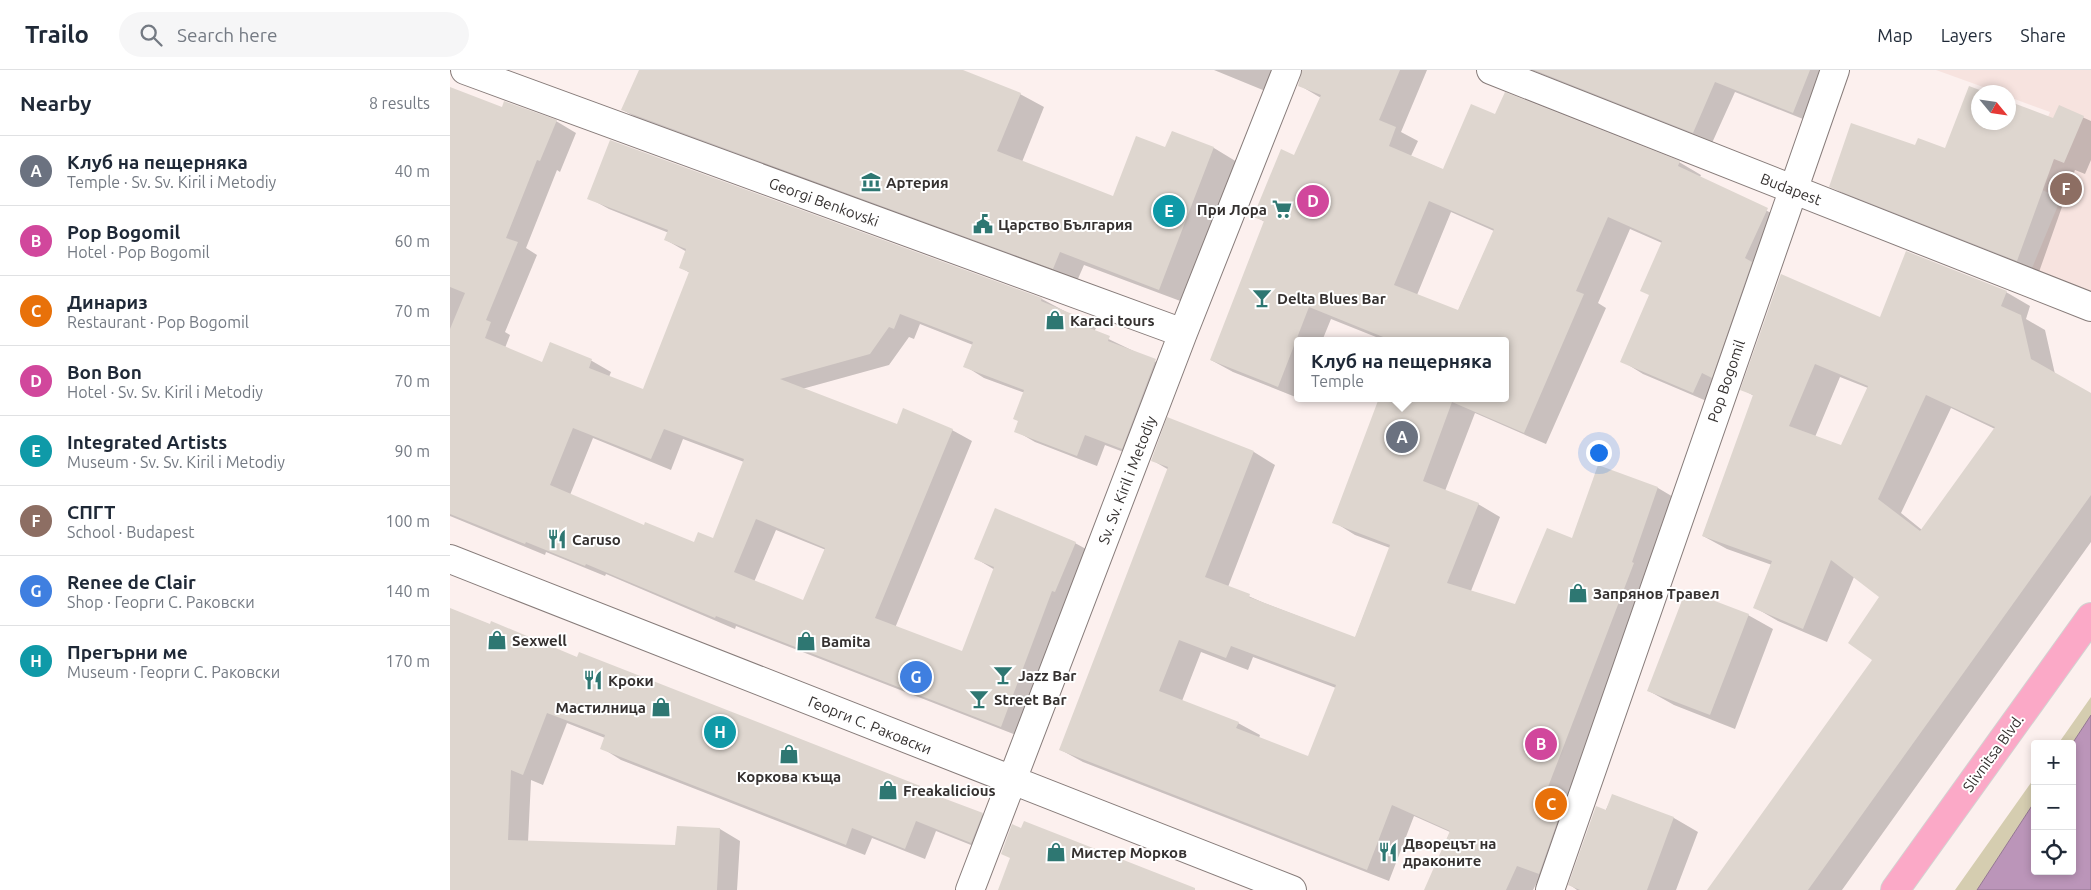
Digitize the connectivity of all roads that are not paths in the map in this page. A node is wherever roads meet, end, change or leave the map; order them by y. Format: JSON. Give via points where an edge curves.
{"nodes":[{"id":1,"x":464,"y":70,"type":"edge"},
{"id":2,"x":1287,"y":70,"type":"edge"},
{"id":3,"x":1491,"y":70,"type":"edge"},
{"id":4,"x":1835,"y":70,"type":"edge"},
{"id":5,"x":1792,"y":189,"type":"junction"},
{"id":6,"x":2091,"y":307,"type":"edge"},
{"id":7,"x":1183,"y":333,"type":"junction"},
{"id":8,"x":450,"y":559,"type":"edge"},
{"id":9,"x":2091,"y":616,"type":"edge"},
{"id":10,"x":1012,"y":781,"type":"junction"},
{"id":11,"x":970,"y":890,"type":"edge"},
{"id":12,"x":1292,"y":890,"type":"edge"},
{"id":13,"x":1550,"y":890,"type":"edge"},
{"id":14,"x":1895,"y":890,"type":"edge"}],
"edges":[{"from":1,"to":7,"type":"street","name":"Georgi Benkovski"},
{"from":2,"to":7,"type":"street","name":"Sv. Sv. Kiril i Metodiy"},
{"from":3,"to":5,"type":"street","name":"Budapest"},
{"from":4,"to":5,"type":"street","name":"Pop Bogomil"},
{"from":5,"to":6,"type":"street","name":"Budapest"},
{"from":5,"to":13,"type":"street","name":"Pop Bogomil"},
{"from":7,"to":10,"type":"street","name":"Sv. Sv. Kiril i Metodiy"},
{"from":8,"to":10,"type":"street","name":"Георги С. Раковски"},
{"from":9,"to":14,"type":"main road","name":"Slivnitsa Blvd."},
{"from":10,"to":11,"type":"street","name":"Sv. Sv. Kiril i Metodiy"},
{"from":10,"to":12,"type":"street","name":"Георги С. Раковски"}]}
